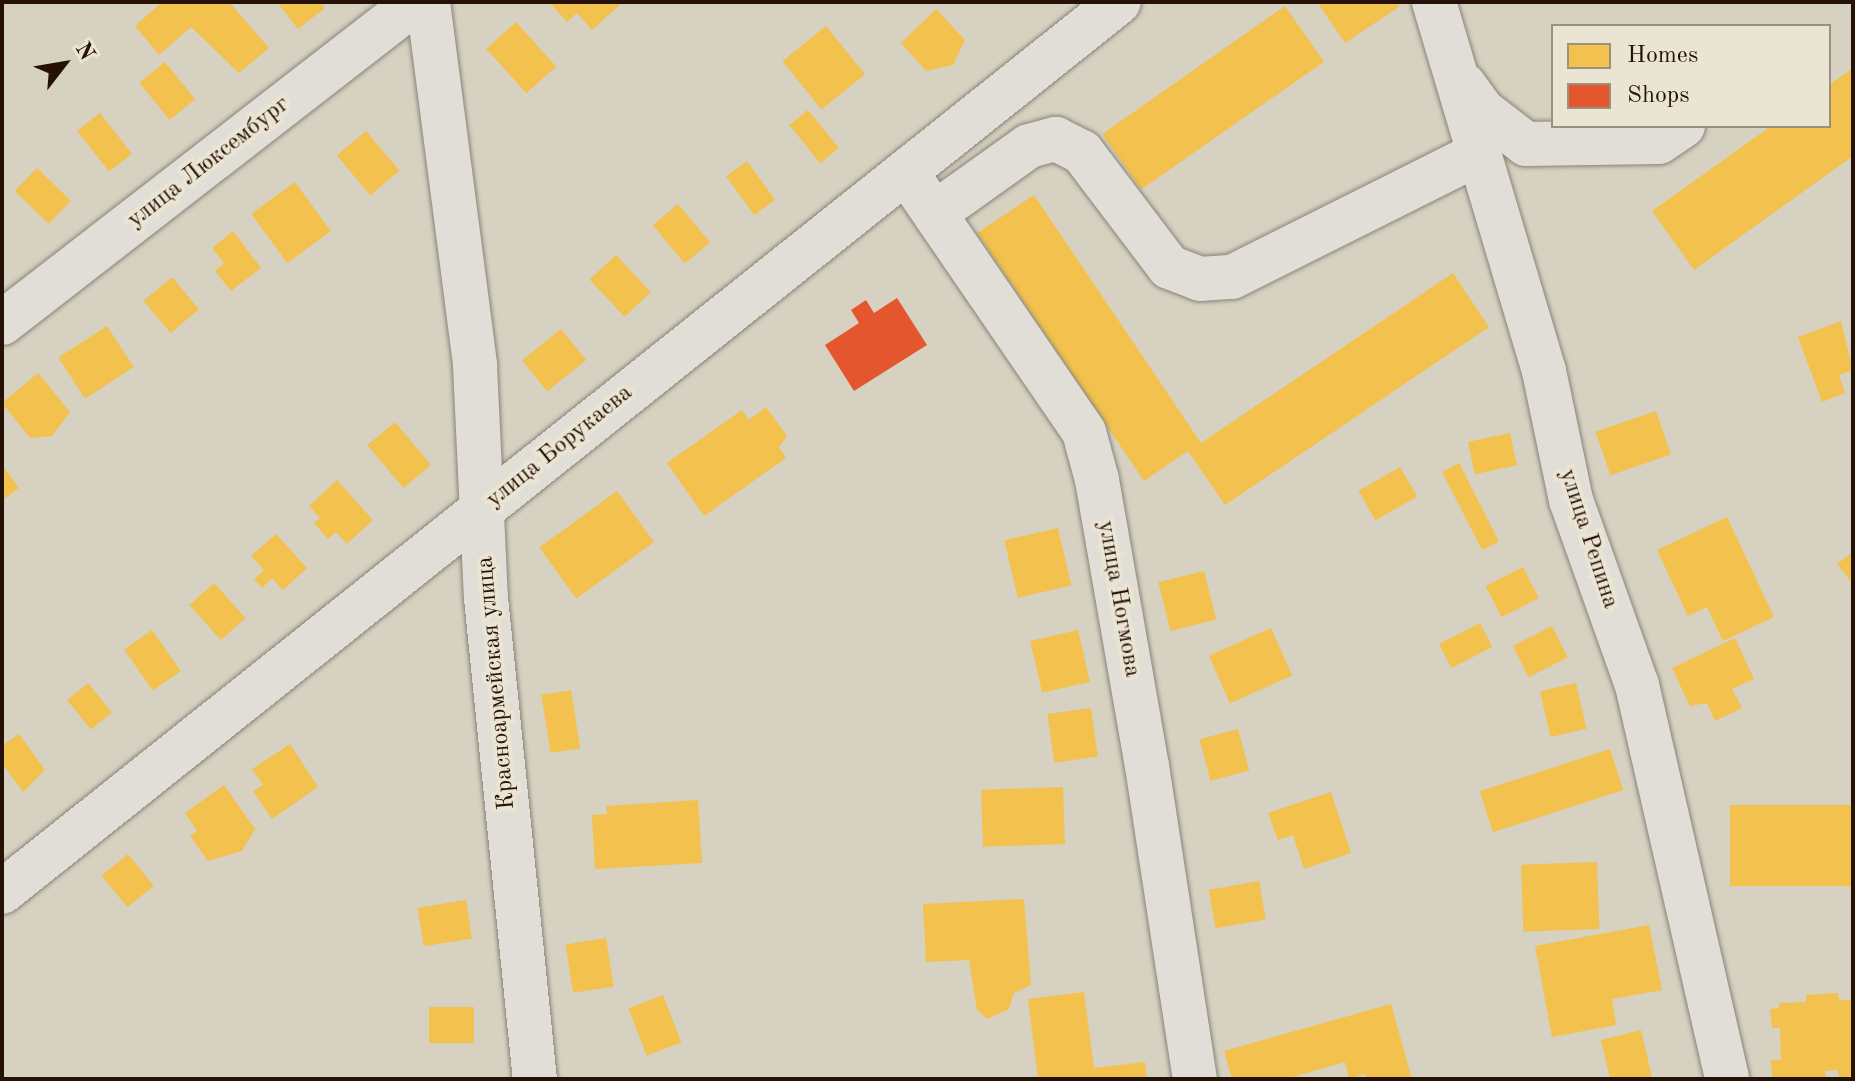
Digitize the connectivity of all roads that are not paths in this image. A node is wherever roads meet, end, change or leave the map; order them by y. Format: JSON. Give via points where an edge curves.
{"nodes":[{"id":1,"x":416,"y":2,"type":"edge"},
{"id":2,"x":428,"y":2,"type":"edge"},
{"id":3,"x":1119,"y":2,"type":"edge"},
{"id":4,"x":1434,"y":2,"type":"edge"},
{"id":5,"x":1456,"y":73,"type":"junction"},
{"id":6,"x":1680,"y":128,"type":"edge"},
{"id":7,"x":1480,"y":153,"type":"junction"},
{"id":8,"x":906,"y":172,"type":"junction"},
{"id":9,"x":935,"y":213,"type":"junction"},
{"id":10,"x":2,"y":323,"type":"edge"},
{"id":11,"x":483,"y":509,"type":"junction"},
{"id":12,"x":2,"y":892,"type":"edge"},
{"id":13,"x":535,"y":1079,"type":"edge"},
{"id":14,"x":1195,"y":1079,"type":"edge"},
{"id":15,"x":1727,"y":1079,"type":"edge"}],
"edges":[{"from":1,"to":10,"type":"street","name":"улица Люксембург"},
{"from":2,"to":11,"type":"street","name":"Красноармейская улица","via":[[475,366]]},
{"from":3,"to":8,"type":"street","name":"улица Борукаева"},
{"from":4,"to":5,"type":"street","name":"улица Репина"},
{"from":5,"to":6,"type":"street","via":[[1483,111],[1526,144],[1659,142]]},
{"from":5,"to":7,"type":"street","name":"улица Репина"},
{"from":7,"to":9,"type":"street","via":[[1232,277],[1200,279],[1169,267],[1082,152],[1056,139],[1029,146]]},
{"from":7,"to":15,"type":"street","name":"улица Репина","via":[[1544,371],[1571,500],[1637,685]]},
{"from":8,"to":9,"type":"street","name":"улица Ногмова"},
{"from":8,"to":11,"type":"street","name":"улица Борукаева"},
{"from":9,"to":14,"type":"street","name":"улица Ногмова","via":[[1084,432],[1147,766]]},
{"from":11,"to":12,"type":"street","name":"улица Борукаева"},
{"from":11,"to":13,"type":"street","name":"Красноармейская улица","via":[[486,598]]}]}
